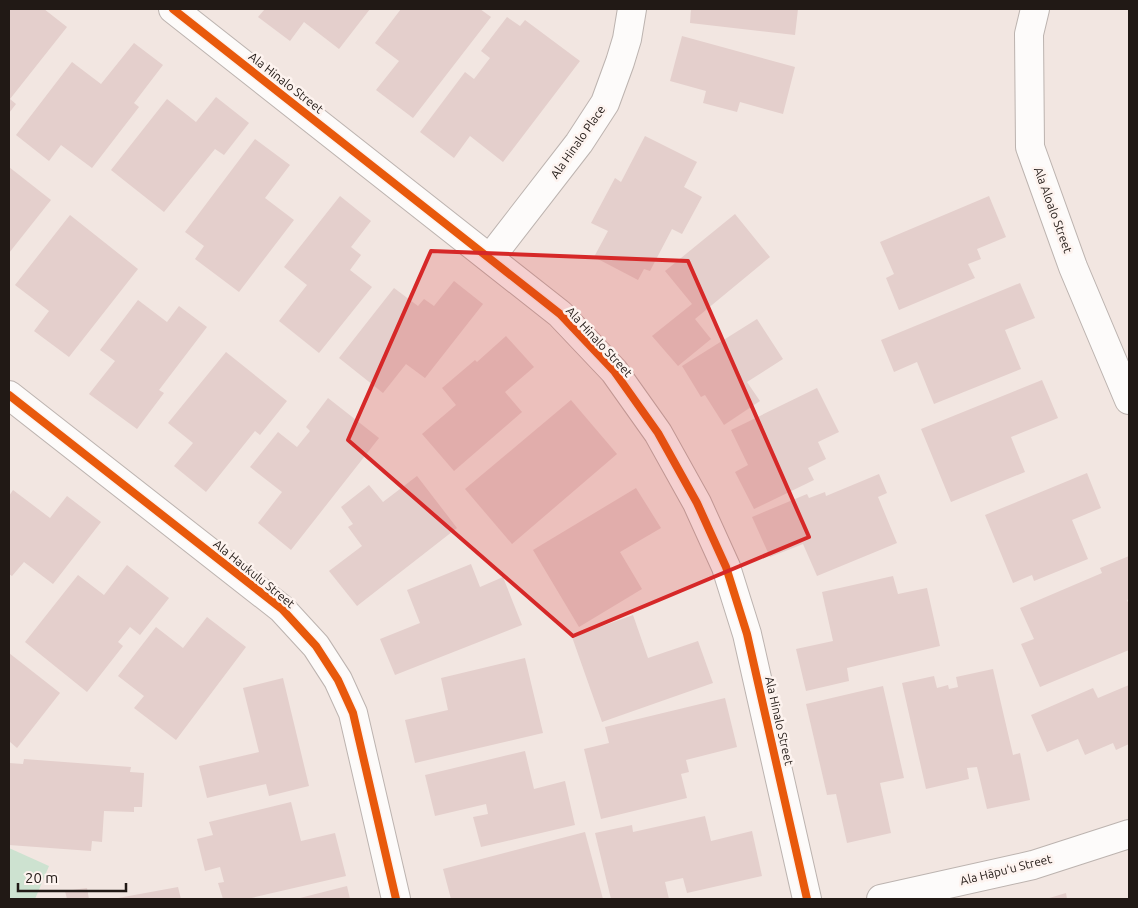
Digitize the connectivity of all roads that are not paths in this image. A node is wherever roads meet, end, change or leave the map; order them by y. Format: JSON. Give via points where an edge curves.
{"nodes":[{"id":1,"x":173,"y":9,"type":"edge"},
{"id":2,"x":632,"y":9,"type":"edge"},
{"id":3,"x":1035,"y":9,"type":"edge"},
{"id":4,"x":490,"y":258,"type":"junction"},
{"id":5,"x":9,"y":396,"type":"edge"},
{"id":6,"x":1129,"y":400,"type":"edge"},
{"id":7,"x":1129,"y":834,"type":"edge"},
{"id":8,"x":396,"y":899,"type":"edge"},
{"id":9,"x":807,"y":899,"type":"edge"},
{"id":10,"x":881,"y":899,"type":"edge"}],
"edges":[{"from":1,"to":4,"type":"street","name":"Ala Hinalo Street"},
{"from":2,"to":4,"type":"street","name":"Ala Hinalo Place","via":[[627,40],[605,102],[579,144]]},
{"from":3,"to":6,"type":"street","name":"Ala Aloalo Street","via":[[1029,34],[1030,147],[1073,267]]},
{"from":4,"to":9,"type":"street","name":"Ala Hinalo Street","via":[[560,314],[614,371],[658,433],[697,503],[726,567],[747,634]]},
{"from":5,"to":8,"type":"street","name":"Ala Haukulu Street","via":[[282,609],[316,646],[338,680],[353,713]]},
{"from":7,"to":10,"type":"street","name":"Ala Hāpuʻu Street","via":[[1033,864]]}]}
